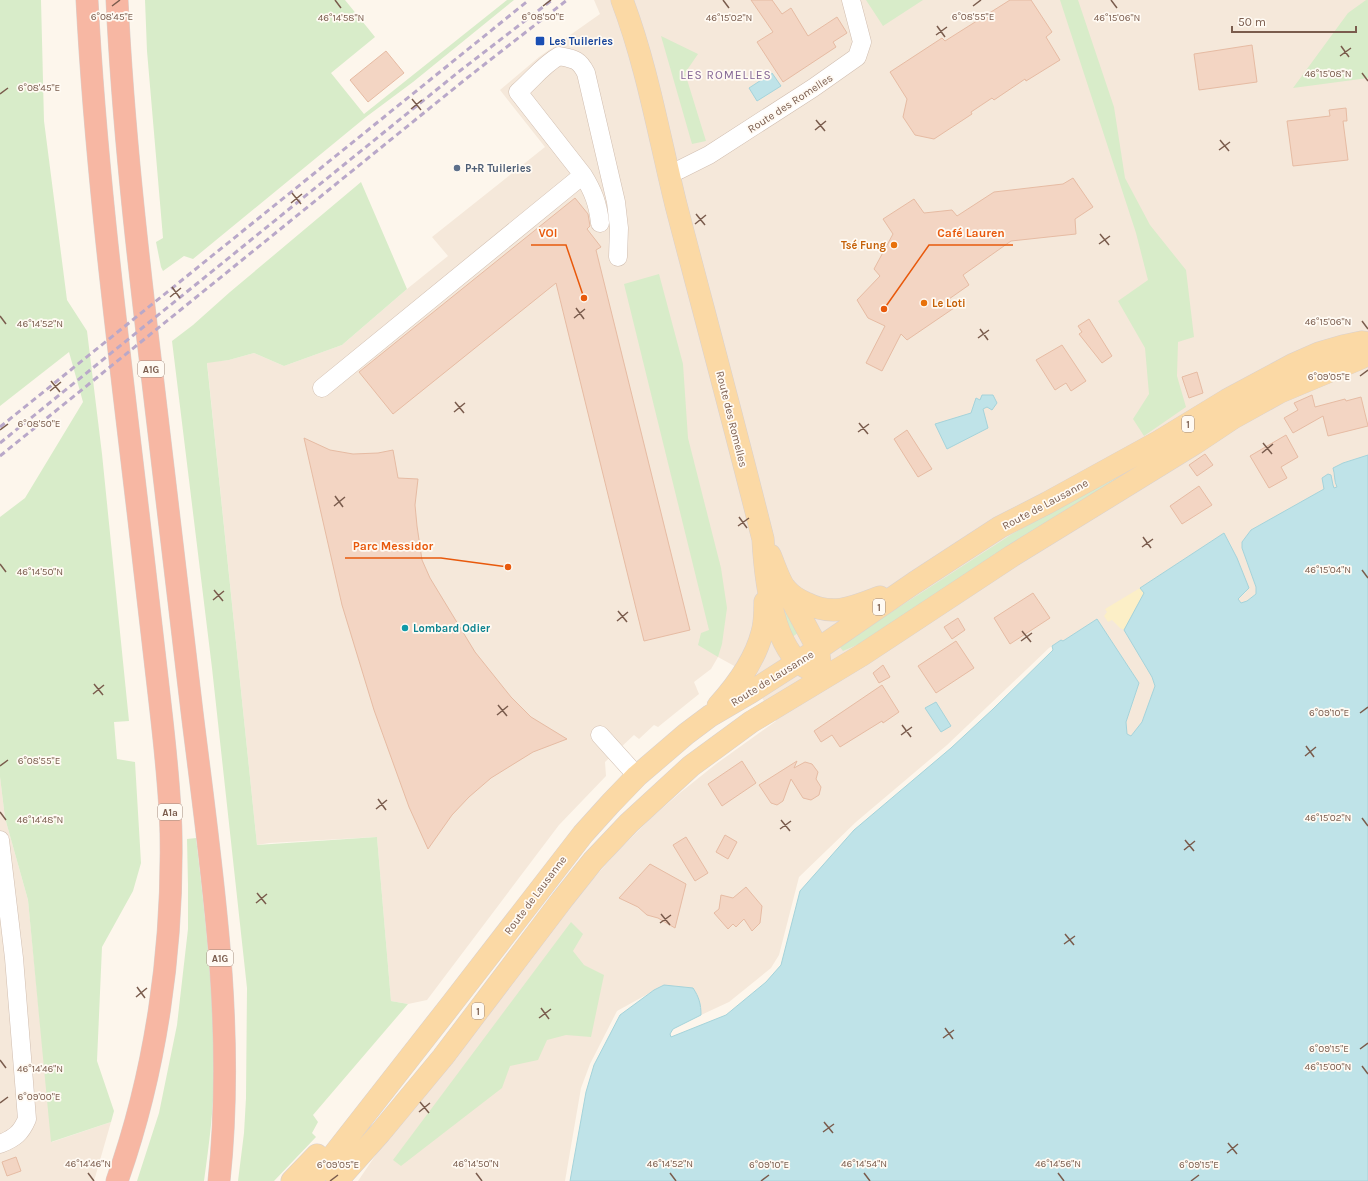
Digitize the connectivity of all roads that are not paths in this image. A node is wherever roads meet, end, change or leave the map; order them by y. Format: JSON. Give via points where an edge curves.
{"nodes":[{"id":1,"x":88,"y":0,"type":"edge"},
{"id":2,"x":117,"y":0,"type":"edge"},
{"id":3,"x":622,"y":0,"type":"edge"},
{"id":4,"x":851,"y":0,"type":"edge"},
{"id":5,"x":668,"y":173,"type":"junction"},
{"id":6,"x":583,"y":175,"type":"junction"},
{"id":7,"x":600,"y":223,"type":"dead end"},
{"id":8,"x":618,"y":257,"type":"dead end"},
{"id":9,"x":1368,"y":343,"type":"edge"},
{"id":10,"x":1368,"y":354,"type":"edge"},
{"id":11,"x":322,"y":388,"type":"dead end"},
{"id":12,"x":914,"y":583,"type":"junction"},
{"id":13,"x":776,"y":586,"type":"junction"},
{"id":14,"x":818,"y":649,"type":"junction"},
{"id":15,"x":799,"y":662,"type":"junction"},
{"id":16,"x":822,"y":678,"type":"junction"},
{"id":17,"x":710,"y":716,"type":"junction"},
{"id":18,"x":600,"y":735,"type":"dead end"},
{"id":19,"x":165,"y":742,"type":"joint"},
{"id":20,"x":638,"y":776,"type":"junction"},
{"id":21,"x":657,"y":796,"type":"junction"},
{"id":22,"x":0,"y":840,"type":"edge"},
{"id":23,"x":361,"y":1118,"type":"junction"},
{"id":24,"x":0,"y":1144,"type":"edge"},
{"id":25,"x":117,"y":1181,"type":"edge"},
{"id":26,"x":218,"y":1181,"type":"edge"},
{"id":27,"x":292,"y":1181,"type":"edge"},
{"id":28,"x":310,"y":1181,"type":"edge"},
{"id":29,"x":337,"y":1181,"type":"edge"}],
"edges":[{"from":1,"to":19,"type":"highway","number":"A1G","via":[[104,215]]},
{"from":2,"to":26,"type":"highway","number":"A1G","via":[[125,121],[142,292],[220,955],[224,1006],[225,1096]]},
{"from":3,"to":5,"type":"main road","name":"Route des Romelles","via":[[641,57]]},
{"from":4,"to":5,"type":"street","name":"Route des Romelles","via":[[862,42],[857,57],[709,155]]},
{"from":5,"to":13,"type":"main road","name":"Route des Romelles"},
{"from":6,"to":7,"type":"street","via":[[592,189]]},
{"from":6,"to":8,"type":"street","via":[[518,92],[548,62],[559,56],[572,58],[581,63],[586,73],[616,202],[619,228]]},
{"from":6,"to":11,"type":"street"},
{"from":9,"to":12,"type":"main road","name":"Route de Lausanne","number":"1","via":[[1343,346],[1294,364],[1158,442],[1000,527]]},
{"from":10,"to":16,"type":"main road","number":"1","via":[[1280,392],[1233,418]]},
{"from":12,"to":13,"type":"main road","via":[[841,610],[815,608]]},
{"from":12,"to":14,"type":"main road","name":"Route de Lausanne","number":"1"},
{"from":13,"to":14,"type":"main road","via":[[809,630]]},
{"from":13,"to":15,"type":"main road","via":[[779,632]]},
{"from":13,"to":17,"type":"main road","via":[[756,652],[743,675]]},
{"from":14,"to":15,"type":"main road","name":"Route de Lausanne","number":"1"},
{"from":14,"to":16,"type":"main road"},
{"from":15,"to":16,"type":"main road"},
{"from":15,"to":17,"type":"main road","name":"Route de Lausanne","number":"1"},
{"from":16,"to":21,"type":"main road","number":"1","via":[[732,735]]},
{"from":17,"to":20,"type":"main road","name":"Route de Lausanne","number":"1"},
{"from":18,"to":20,"type":"street"},
{"from":19,"to":25,"type":"highway","number":"A1a","via":[[171,832],[171,882],[163,981],[152,1051],[138,1111]]},
{"from":20,"to":21,"type":"main road"},
{"from":20,"to":23,"type":"main road","name":"Route de Lausanne","number":"1","via":[[578,840]]},
{"from":21,"to":29,"type":"main road","number":"1","via":[[593,861],[443,1056]]},
{"from":22,"to":24,"type":"street","via":[[14,958],[27,1119],[22,1130],[11,1140]]},
{"from":23,"to":27,"type":"main road","via":[[318,1154]]},
{"from":23,"to":28,"type":"main road","name":"Route de Lausanne","number":"1"}]}
